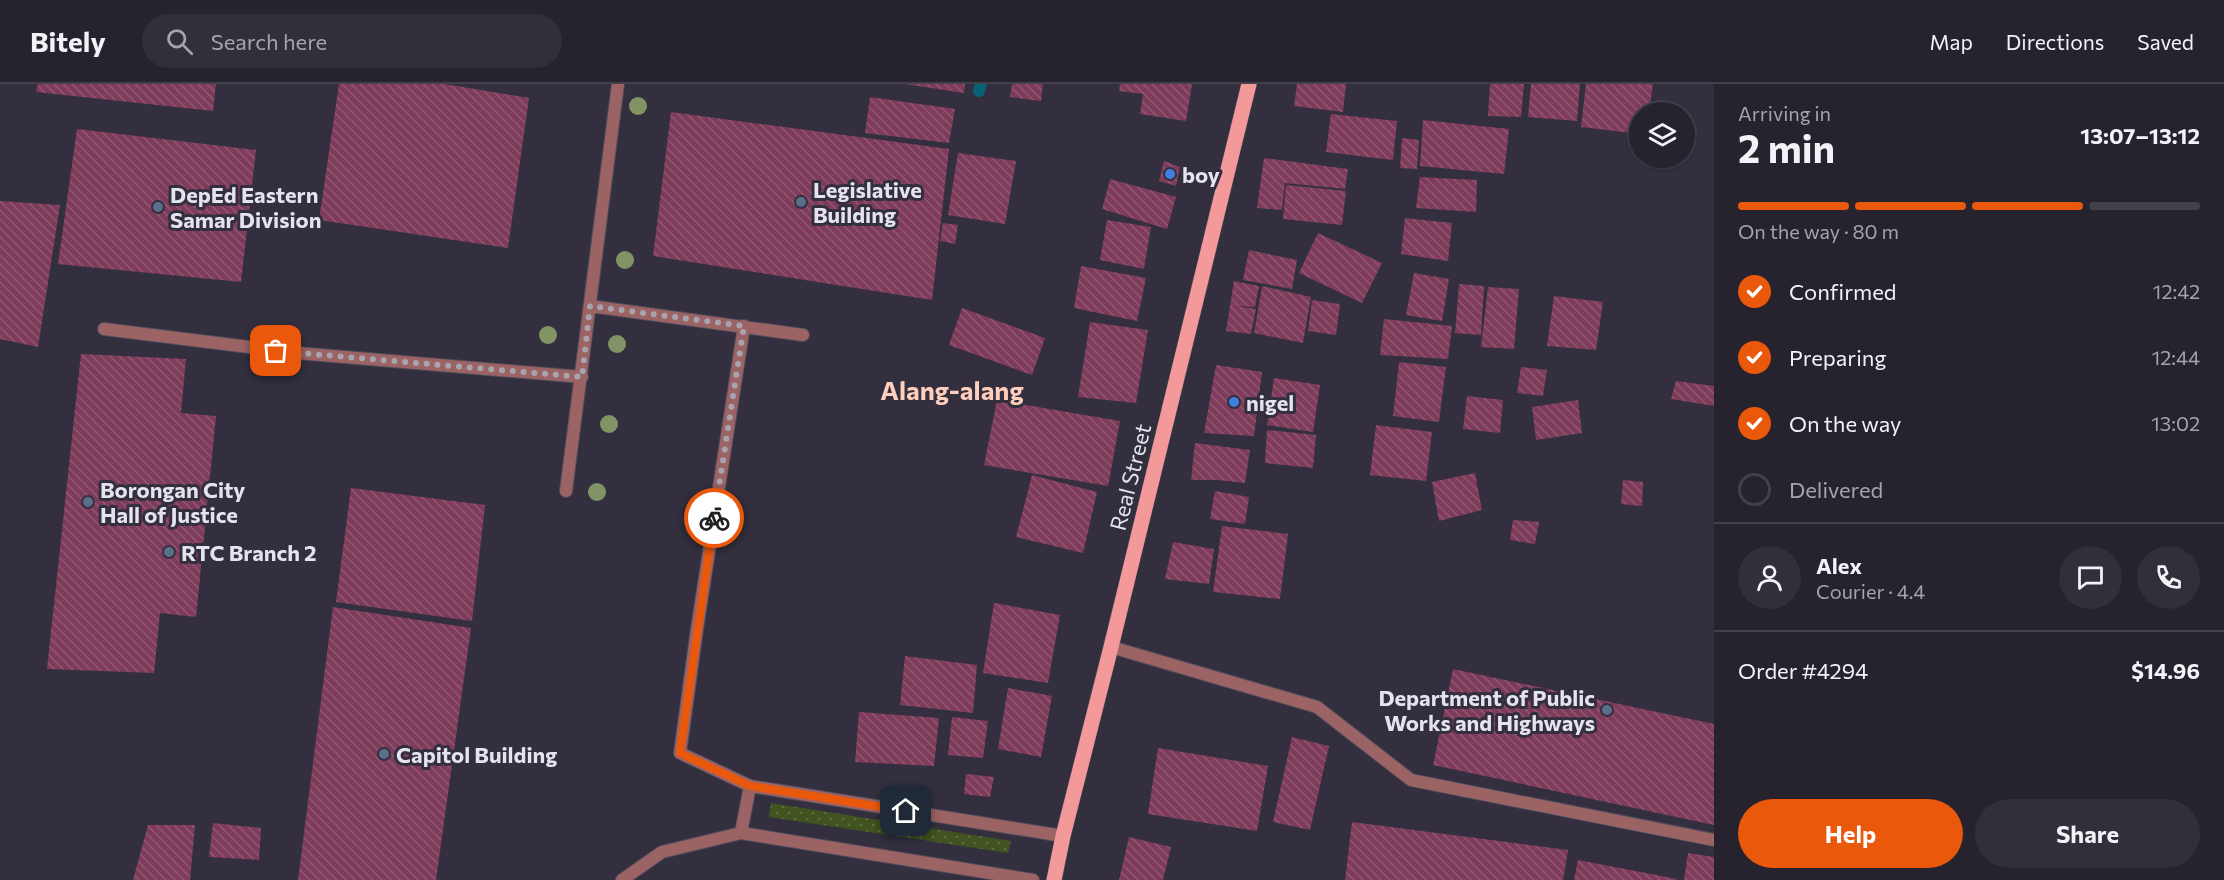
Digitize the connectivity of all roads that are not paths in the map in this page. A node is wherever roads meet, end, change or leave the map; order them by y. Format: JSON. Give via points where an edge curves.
{"nodes":[{"id":1,"x":618,"y":84,"type":"edge"},
{"id":2,"x":1249,"y":84,"type":"edge"},
{"id":3,"x":590,"y":306,"type":"junction"},
{"id":4,"x":744,"y":326,"type":"junction"},
{"id":5,"x":104,"y":329,"type":"dead end"},
{"id":6,"x":803,"y":335,"type":"dead end"},
{"id":7,"x":582,"y":377,"type":"junction"},
{"id":8,"x":566,"y":490,"type":"dead end"},
{"id":9,"x":1112,"y":647,"type":"junction"},
{"id":10,"x":750,"y":786,"type":"junction"},
{"id":11,"x":741,"y":833,"type":"junction"},
{"id":12,"x":1063,"y":836,"type":"junction"},
{"id":13,"x":1714,"y":840,"type":"edge"},
{"id":14,"x":622,"y":880,"type":"edge"},
{"id":15,"x":1033,"y":880,"type":"edge"},
{"id":16,"x":1054,"y":880,"type":"edge"}],
"edges":[{"from":1,"to":3,"type":"lane"},
{"from":2,"to":9,"type":"main road","name":"Real Street"},
{"from":3,"to":4,"type":"lane"},
{"from":3,"to":7,"type":"lane"},
{"from":4,"to":6,"type":"lane"},
{"from":4,"to":10,"type":"lane","via":[[680,753]]},
{"from":5,"to":7,"type":"lane","via":[[297,353]]},
{"from":7,"to":8,"type":"lane"},
{"from":9,"to":12,"type":"main road","name":"Real Street"},
{"from":9,"to":13,"type":"lane","via":[[1317,707],[1411,780]]},
{"from":10,"to":11,"type":"lane"},
{"from":10,"to":12,"type":"lane"},
{"from":11,"to":14,"type":"lane","via":[[662,852]]},
{"from":11,"to":15,"type":"lane"},
{"from":12,"to":16,"type":"main road","name":"Real Street"}]}
